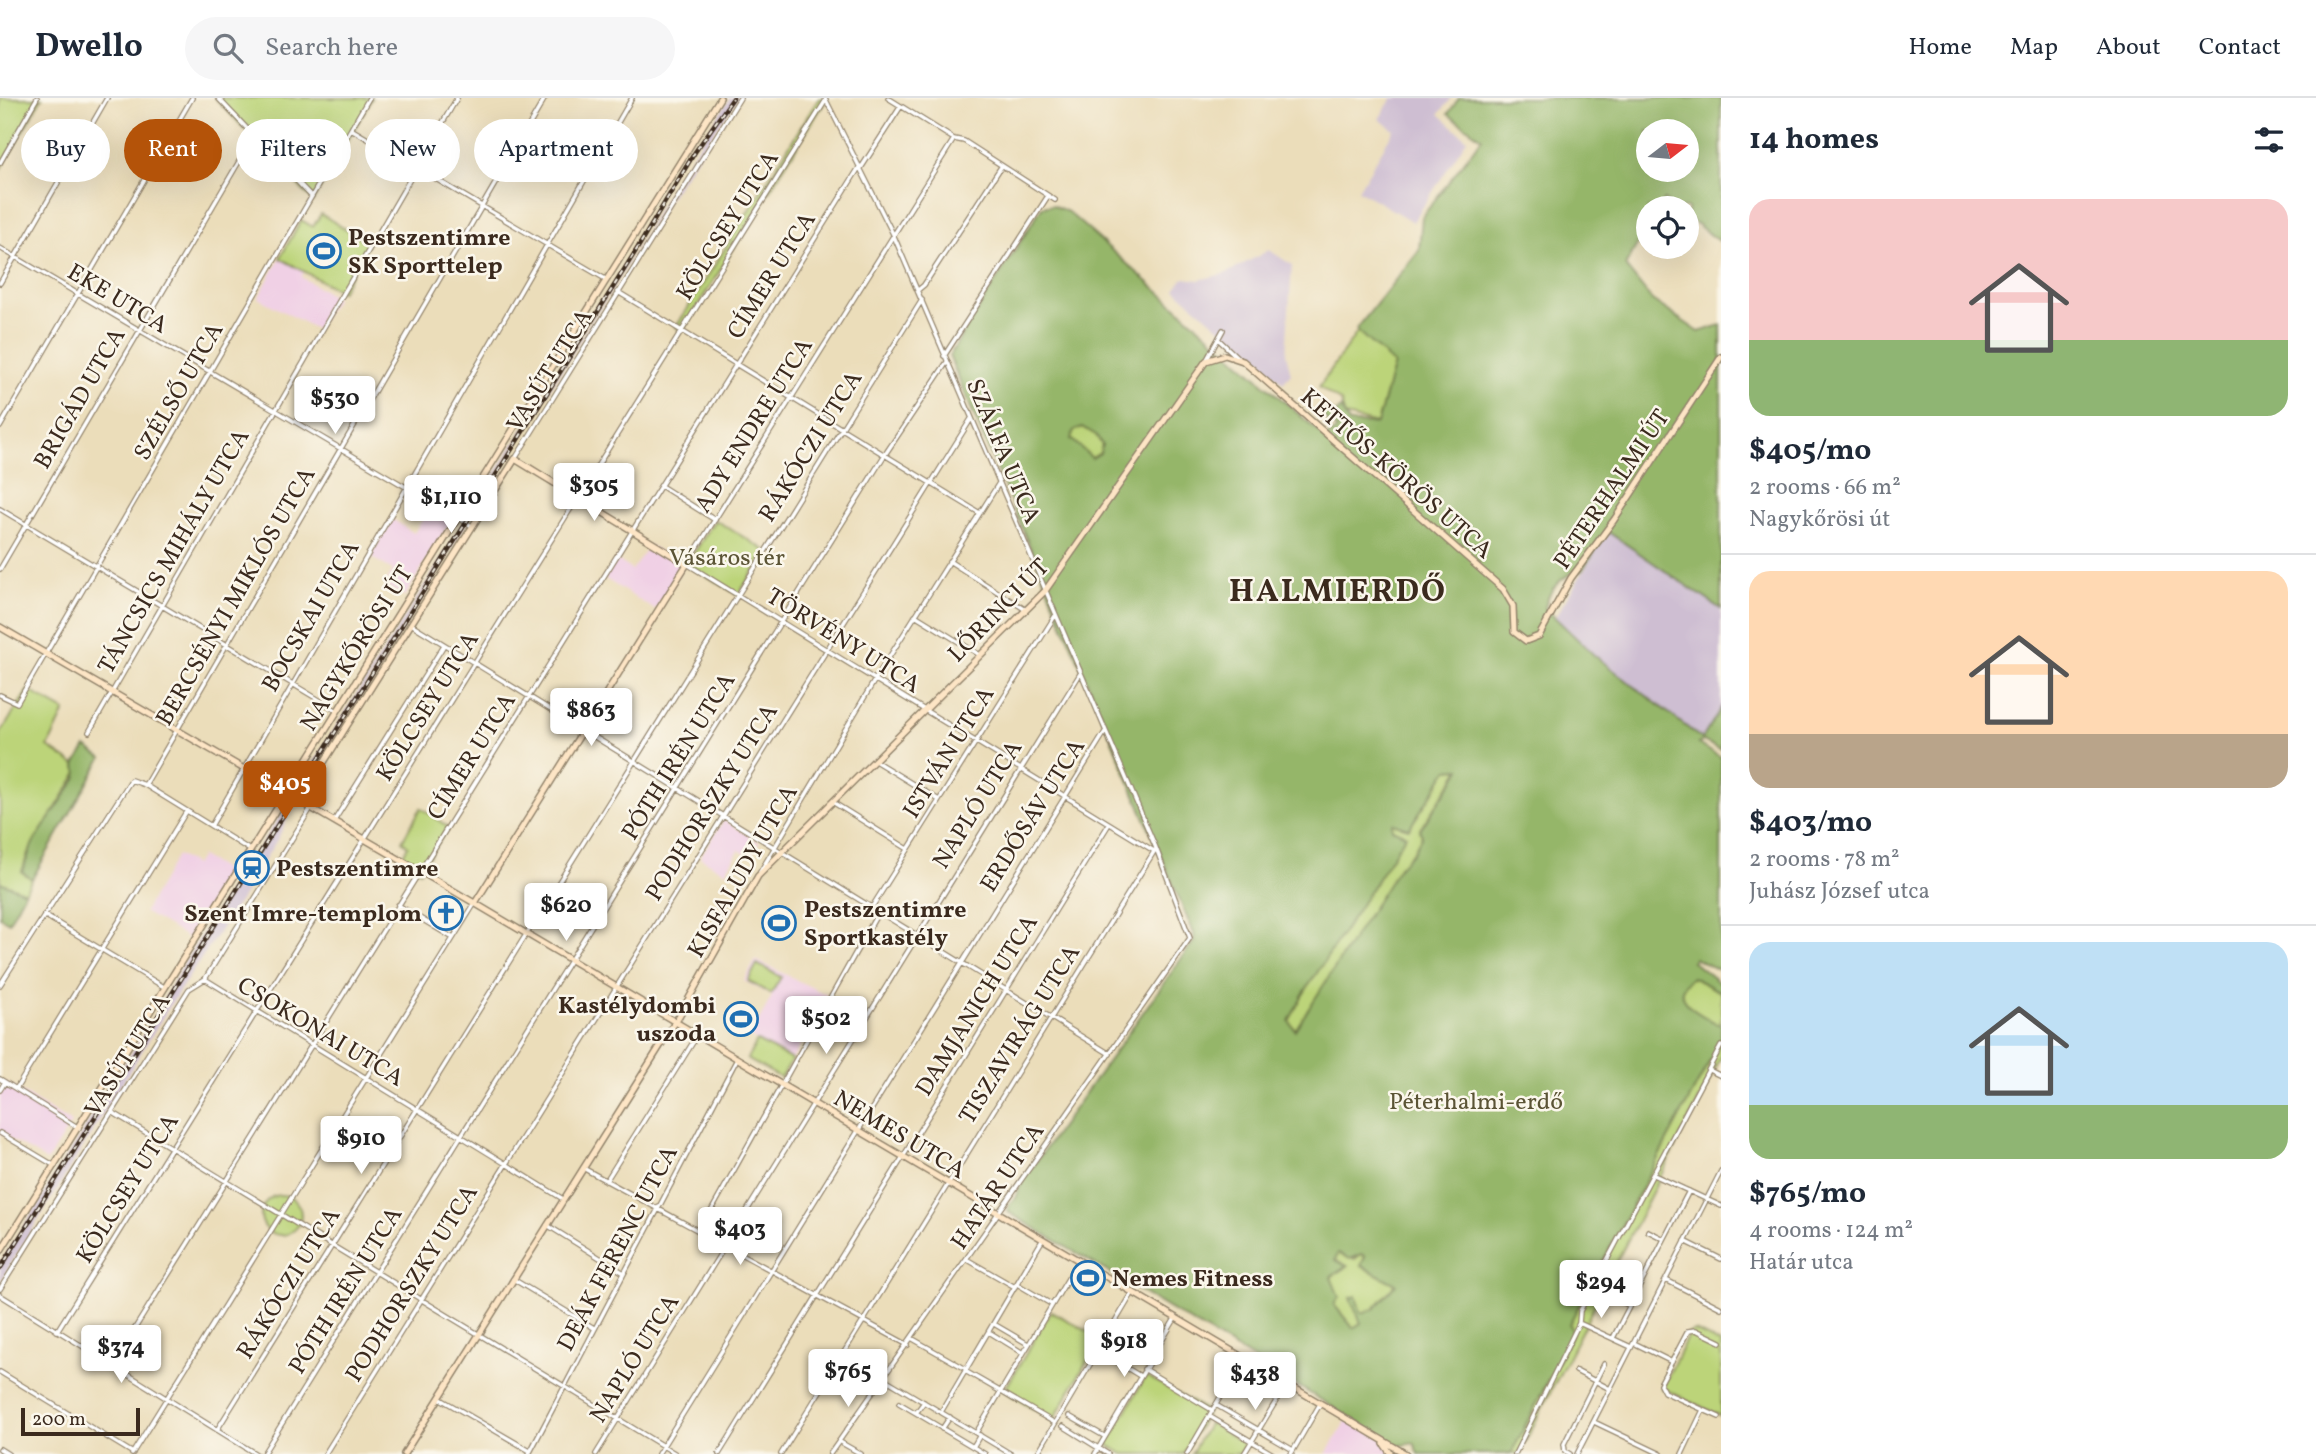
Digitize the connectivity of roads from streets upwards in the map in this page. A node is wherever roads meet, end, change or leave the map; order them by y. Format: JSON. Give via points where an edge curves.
{"nodes":[{"id":1,"x":37,"y":98,"type":"edge"},
{"id":2,"x":107,"y":98,"type":"edge"},
{"id":3,"x":192,"y":98,"type":"edge"},
{"id":4,"x":218,"y":98,"type":"edge"},
{"id":5,"x":369,"y":98,"type":"edge"},
{"id":6,"x":457,"y":98,"type":"edge"},
{"id":7,"x":545,"y":98,"type":"edge"},
{"id":8,"x":632,"y":98,"type":"edge"},
{"id":9,"x":720,"y":98,"type":"edge"},
{"id":10,"x":740,"y":98,"type":"edge"},
{"id":11,"x":888,"y":98,"type":"edge"},
{"id":12,"x":825,"y":99,"type":"edge"},
{"id":13,"x":901,"y":106,"type":"junction"},
{"id":14,"x":238,"y":119,"type":"edge"},
{"id":15,"x":445,"y":119,"type":"edge"},
{"id":16,"x":351,"y":129,"type":"joint"},
{"id":17,"x":365,"y":137,"type":"edge"},
{"id":18,"x":954,"y":139,"type":"junction"},
{"id":19,"x":0,"y":163,"type":"edge"},
{"id":20,"x":236,"y":166,"type":"edge"},
{"id":21,"x":861,"y":167,"type":"junction"},
{"id":22,"x":1001,"y":167,"type":"junction"},
{"id":23,"x":298,"y":182,"type":"edge"},
{"id":24,"x":319,"y":182,"type":"edge"},
{"id":25,"x":409,"y":182,"type":"edge"},
{"id":26,"x":440,"y":182,"type":"edge"},
{"id":27,"x":311,"y":196,"type":"junction"},
{"id":28,"x":1048,"y":196,"type":"junction"},
{"id":29,"x":1055,"y":200,"type":"dead end"},
{"id":30,"x":483,"y":207,"type":"junction"},
{"id":31,"x":893,"y":234,"type":"junction"},
{"id":32,"x":547,"y":246,"type":"junction"},
{"id":33,"x":0,"y":248,"type":"edge"},
{"id":34,"x":15,"y":257,"type":"junction"},
{"id":35,"x":607,"y":280,"type":"junction"},
{"id":36,"x":0,"y":283,"type":"edge"},
{"id":37,"x":918,"y":290,"type":"junction"},
{"id":38,"x":618,"y":292,"type":"junction"},
{"id":39,"x":77,"y":294,"type":"junction"},
{"id":40,"x":922,"y":300,"type":"junction"},
{"id":41,"x":139,"y":330,"type":"junction"},
{"id":42,"x":1223,"y":330,"type":"dead end"},
{"id":43,"x":682,"y":331,"type":"junction"},
{"id":44,"x":1217,"y":339,"type":"junction"},
{"id":45,"x":944,"y":356,"type":"junction"},
{"id":46,"x":1237,"y":357,"type":"junction"},
{"id":47,"x":1721,"y":357,"type":"edge"},
{"id":48,"x":1206,"y":361,"type":"junction"},
{"id":49,"x":947,"y":362,"type":"junction"},
{"id":50,"x":736,"y":364,"type":"junction"},
{"id":51,"x":209,"y":373,"type":"junction"},
{"id":52,"x":791,"y":398,"type":"junction"},
{"id":53,"x":275,"y":410,"type":"junction"},
{"id":54,"x":971,"y":419,"type":"junction"},
{"id":55,"x":0,"y":426,"type":"edge"},
{"id":56,"x":841,"y":428,"type":"junction"},
{"id":57,"x":341,"y":450,"type":"junction"},
{"id":58,"x":884,"y":456,"type":"junction"},
{"id":59,"x":515,"y":459,"type":"junction"},
{"id":60,"x":930,"y":483,"type":"junction"},
{"id":61,"x":999,"y":483,"type":"junction"},
{"id":62,"x":406,"y":486,"type":"junction"},
{"id":63,"x":661,"y":486,"type":"junction"},
{"id":64,"x":578,"y":497,"type":"junction"},
{"id":65,"x":0,"y":509,"type":"edge"},
{"id":66,"x":978,"y":512,"type":"junction"},
{"id":67,"x":458,"y":518,"type":"junction"},
{"id":68,"x":715,"y":520,"type":"junction"},
{"id":69,"x":25,"y":524,"type":"junction"},
{"id":70,"x":472,"y":526,"type":"junction"},
{"id":71,"x":631,"y":531,"type":"junction"},
{"id":72,"x":949,"y":561,"type":"junction"},
{"id":73,"x":687,"y":564,"type":"junction"},
{"id":74,"x":96,"y":566,"type":"junction"},
{"id":75,"x":0,"y":569,"type":"edge"},
{"id":76,"x":1045,"y":591,"type":"junction"},
{"id":77,"x":738,"y":595,"type":"junction"},
{"id":78,"x":162,"y":606,"type":"junction"},
{"id":79,"x":1026,"y":610,"type":"junction"},
{"id":80,"x":915,"y":615,"type":"junction"},
{"id":81,"x":1055,"y":616,"type":"junction"},
{"id":82,"x":782,"y":622,"type":"junction"},
{"id":83,"x":410,"y":624,"type":"junction"},
{"id":84,"x":0,"y":627,"type":"edge"},
{"id":85,"x":1533,"y":640,"type":"joint"},
{"id":86,"x":227,"y":644,"type":"junction"},
{"id":87,"x":444,"y":645,"type":"junction"},
{"id":88,"x":827,"y":649,"type":"junction"},
{"id":89,"x":45,"y":654,"type":"junction"},
{"id":90,"x":980,"y":655,"type":"junction"},
{"id":91,"x":474,"y":663,"type":"junction"},
{"id":92,"x":1080,"y":674,"type":"junction"},
{"id":93,"x":876,"y":678,"type":"junction"},
{"id":94,"x":292,"y":682,"type":"junction"},
{"id":95,"x":111,"y":692,"type":"junction"},
{"id":96,"x":0,"y":695,"type":"edge"},
{"id":97,"x":529,"y":695,"type":"junction"},
{"id":98,"x":336,"y":710,"type":"junction"},
{"id":99,"x":925,"y":710,"type":"junction"},
{"id":100,"x":584,"y":729,"type":"junction"},
{"id":101,"x":177,"y":731,"type":"junction"},
{"id":102,"x":89,"y":732,"type":"dead end"},
{"id":103,"x":1105,"y":732,"type":"junction"},
{"id":104,"x":975,"y":741,"type":"junction"},
{"id":105,"x":635,"y":761,"type":"junction"},
{"id":106,"x":875,"y":761,"type":"junction"},
{"id":107,"x":1020,"y":768,"type":"junction"},
{"id":108,"x":243,"y":769,"type":"junction"},
{"id":109,"x":145,"y":785,"type":"junction"},
{"id":110,"x":679,"y":788,"type":"junction"},
{"id":111,"x":287,"y":795,"type":"junction"},
{"id":112,"x":1064,"y":796,"type":"junction"},
{"id":113,"x":939,"y":800,"type":"junction"},
{"id":114,"x":834,"y":803,"type":"junction"},
{"id":115,"x":304,"y":804,"type":"junction"},
{"id":116,"x":311,"y":808,"type":"junction"},
{"id":117,"x":186,"y":812,"type":"junction"},
{"id":118,"x":723,"y":815,"type":"junction"},
{"id":119,"x":334,"y":822,"type":"junction"},
{"id":120,"x":1109,"y":824,"type":"junction"},
{"id":121,"x":211,"y":826,"type":"junction"},
{"id":122,"x":364,"y":840,"type":"junction"},
{"id":123,"x":773,"y":846,"type":"junction"},
{"id":124,"x":908,"y":849,"type":"junction"},
{"id":125,"x":1155,"y":849,"type":"junction"},
{"id":126,"x":250,"y":850,"type":"junction"},
{"id":127,"x":784,"y":852,"type":"junction"},
{"id":128,"x":419,"y":872,"type":"junction"},
{"id":129,"x":758,"y":876,"type":"junction"},
{"id":130,"x":475,"y":904,"type":"junction"},
{"id":131,"x":398,"y":905,"type":"junction"},
{"id":132,"x":872,"y":907,"type":"junction"},
{"id":133,"x":879,"y":911,"type":"junction"},
{"id":134,"x":44,"y":915,"type":"junction"},
{"id":135,"x":917,"y":933,"type":"junction"},
{"id":136,"x":525,"y":934,"type":"junction"},
{"id":137,"x":454,"y":938,"type":"junction"},
{"id":138,"x":1190,"y":938,"type":"joint"},
{"id":139,"x":103,"y":950,"type":"junction"},
{"id":140,"x":571,"y":960,"type":"junction"},
{"id":141,"x":961,"y":961,"type":"junction"},
{"id":142,"x":205,"y":979,"type":"junction"},
{"id":143,"x":0,"y":985,"type":"edge"},
{"id":144,"x":164,"y":987,"type":"junction"},
{"id":145,"x":616,"y":988,"type":"junction"},
{"id":146,"x":1006,"y":989,"type":"junction"},
{"id":147,"x":257,"y":1012,"type":"junction"},
{"id":148,"x":1051,"y":1017,"type":"junction"},
{"id":149,"x":674,"y":1022,"type":"junction"},
{"id":150,"x":697,"y":1036,"type":"junction"},
{"id":151,"x":310,"y":1045,"type":"junction"},
{"id":152,"x":1721,"y":1046,"type":"edge"},
{"id":153,"x":1110,"y":1054,"type":"junction"},
{"id":154,"x":737,"y":1059,"type":"junction"},
{"id":155,"x":1709,"y":1070,"type":"junction"},
{"id":156,"x":1721,"y":1076,"type":"edge"},
{"id":157,"x":366,"y":1078,"type":"junction"},
{"id":158,"x":2,"y":1081,"type":"edge"},
{"id":159,"x":783,"y":1085,"type":"junction"},
{"id":160,"x":16,"y":1089,"type":"junction"},
{"id":161,"x":0,"y":1090,"type":"edge"},
{"id":162,"x":812,"y":1102,"type":"junction"},
{"id":163,"x":417,"y":1109,"type":"junction"},
{"id":164,"x":112,"y":1112,"type":"junction"},
{"id":165,"x":79,"y":1128,"type":"junction"},
{"id":166,"x":858,"y":1130,"type":"junction"},
{"id":167,"x":0,"y":1133,"type":"edge"},
{"id":168,"x":461,"y":1137,"type":"junction"},
{"id":169,"x":172,"y":1149,"type":"junction"},
{"id":170,"x":903,"y":1157,"type":"junction"},
{"id":171,"x":506,"y":1164,"type":"junction"},
{"id":172,"x":54,"y":1166,"type":"junction"},
{"id":173,"x":583,"y":1168,"type":"junction"},
{"id":174,"x":1721,"y":1171,"type":"edge"},
{"id":175,"x":1654,"y":1175,"type":"junction"},
{"id":176,"x":606,"y":1181,"type":"junction"},
{"id":177,"x":226,"y":1183,"type":"junction"},
{"id":178,"x":947,"y":1183,"type":"junction"},
{"id":179,"x":1689,"y":1191,"type":"junction"},
{"id":180,"x":563,"y":1199,"type":"junction"},
{"id":181,"x":1706,"y":1200,"type":"junction"},
{"id":182,"x":1721,"y":1206,"type":"edge"},
{"id":183,"x":657,"y":1209,"type":"junction"},
{"id":184,"x":999,"y":1213,"type":"junction"},
{"id":185,"x":282,"y":1215,"type":"junction"},
{"id":186,"x":547,"y":1225,"type":"junction"},
{"id":187,"x":700,"y":1231,"type":"junction"},
{"id":188,"x":1648,"y":1231,"type":"dead end"},
{"id":189,"x":1043,"y":1239,"type":"junction"},
{"id":190,"x":1664,"y":1239,"type":"junction"},
{"id":191,"x":1685,"y":1241,"type":"junction"},
{"id":192,"x":725,"y":1244,"type":"junction"},
{"id":193,"x":332,"y":1246,"type":"junction"},
{"id":194,"x":0,"y":1252,"type":"edge"},
{"id":195,"x":1721,"y":1259,"type":"edge"},
{"id":196,"x":968,"y":1260,"type":"junction"},
{"id":197,"x":1079,"y":1260,"type":"junction"},
{"id":198,"x":771,"y":1270,"type":"junction"},
{"id":199,"x":376,"y":1273,"type":"junction"},
{"id":200,"x":624,"y":1273,"type":"junction"},
{"id":201,"x":513,"y":1279,"type":"junction"},
{"id":202,"x":1666,"y":1280,"type":"junction"},
{"id":203,"x":1016,"y":1286,"type":"junction"},
{"id":204,"x":0,"y":1289,"type":"edge"},
{"id":205,"x":1133,"y":1292,"type":"junction"},
{"id":206,"x":0,"y":1295,"type":"edge"},
{"id":207,"x":816,"y":1295,"type":"junction"},
{"id":208,"x":1615,"y":1298,"type":"dead end"},
{"id":209,"x":421,"y":1300,"type":"junction"},
{"id":210,"x":1052,"y":1305,"type":"junction"},
{"id":211,"x":1630,"y":1306,"type":"junction"},
{"id":212,"x":1721,"y":1308,"type":"edge"},
{"id":213,"x":1176,"y":1317,"type":"junction"},
{"id":214,"x":862,"y":1320,"type":"junction"},
{"id":215,"x":1579,"y":1323,"type":"junction"},
{"id":216,"x":993,"y":1324,"type":"junction"},
{"id":217,"x":594,"y":1328,"type":"junction"},
{"id":218,"x":57,"y":1331,"type":"junction"},
{"id":219,"x":989,"y":1332,"type":"junction"},
{"id":220,"x":477,"y":1335,"type":"junction"},
{"id":221,"x":1613,"y":1338,"type":"junction"},
{"id":222,"x":913,"y":1339,"type":"junction"},
{"id":223,"x":1721,"y":1342,"type":"edge"},
{"id":224,"x":1028,"y":1344,"type":"junction"},
{"id":225,"x":1112,"y":1344,"type":"dead end"},
{"id":226,"x":908,"y":1345,"type":"junction"},
{"id":227,"x":1632,"y":1345,"type":"junction"},
{"id":228,"x":1023,"y":1353,"type":"junction"},
{"id":229,"x":1104,"y":1354,"type":"dead end"},
{"id":230,"x":1243,"y":1358,"type":"junction"},
{"id":231,"x":1672,"y":1362,"type":"junction"},
{"id":232,"x":1604,"y":1364,"type":"dead end"},
{"id":233,"x":112,"y":1365,"type":"junction"},
{"id":234,"x":1146,"y":1367,"type":"junction"},
{"id":235,"x":966,"y":1370,"type":"junction"},
{"id":236,"x":1576,"y":1371,"type":"dead end"},
{"id":237,"x":0,"y":1372,"type":"edge"},
{"id":238,"x":1140,"y":1376,"type":"junction"},
{"id":239,"x":885,"y":1379,"type":"junction"},
{"id":240,"x":1596,"y":1382,"type":"junction"},
{"id":241,"x":1287,"y":1383,"type":"junction"},
{"id":242,"x":564,"y":1387,"type":"junction"},
{"id":243,"x":1610,"y":1389,"type":"junction"},
{"id":244,"x":1001,"y":1392,"type":"junction"},
{"id":245,"x":166,"y":1398,"type":"junction"},
{"id":246,"x":439,"y":1398,"type":"junction"},
{"id":247,"x":923,"y":1402,"type":"junction"},
{"id":248,"x":899,"y":1403,"type":"dead end"},
{"id":249,"x":1320,"y":1404,"type":"junction"},
{"id":250,"x":1216,"y":1405,"type":"junction"},
{"id":251,"x":1212,"y":1410,"type":"junction"},
{"id":252,"x":1703,"y":1410,"type":"junction"},
{"id":253,"x":941,"y":1412,"type":"junction"},
{"id":254,"x":916,"y":1413,"type":"junction"},
{"id":255,"x":1069,"y":1416,"type":"dead end"},
{"id":256,"x":1209,"y":1416,"type":"junction"},
{"id":257,"x":950,"y":1417,"type":"junction"},
{"id":258,"x":1719,"y":1417,"type":"dead end"},
{"id":259,"x":617,"y":1419,"type":"junction"},
{"id":260,"x":1349,"y":1420,"type":"junction"},
{"id":261,"x":1594,"y":1422,"type":"junction"},
{"id":262,"x":1055,"y":1423,"type":"junction"},
{"id":263,"x":1063,"y":1426,"type":"dead end"},
{"id":264,"x":942,"y":1429,"type":"junction"},
{"id":265,"x":217,"y":1430,"type":"junction"},
{"id":266,"x":1259,"y":1430,"type":"junction"},
{"id":267,"x":978,"y":1434,"type":"junction"},
{"id":268,"x":1105,"y":1436,"type":"junction"},
{"id":269,"x":839,"y":1441,"type":"junction"},
{"id":270,"x":1252,"y":1442,"type":"junction"},
{"id":271,"x":663,"y":1446,"type":"junction"},
{"id":272,"x":973,"y":1447,"type":"junction"},
{"id":273,"x":1001,"y":1448,"type":"junction"},
{"id":274,"x":1098,"y":1448,"type":"junction"},
{"id":275,"x":0,"y":1449,"type":"edge"},
{"id":276,"x":1292,"y":1452,"type":"edge"},
{"id":277,"x":529,"y":1453,"type":"edge"},
{"id":278,"x":1404,"y":1453,"type":"edge"},
{"id":279,"x":8,"y":1454,"type":"edge"},
{"id":280,"x":133,"y":1454,"type":"edge"},
{"id":281,"x":256,"y":1454,"type":"edge"},
{"id":282,"x":263,"y":1454,"type":"edge"},
{"id":283,"x":325,"y":1454,"type":"edge"},
{"id":284,"x":404,"y":1454,"type":"edge"},
{"id":285,"x":596,"y":1454,"type":"edge"},
{"id":286,"x":658,"y":1454,"type":"edge"},
{"id":287,"x":676,"y":1454,"type":"edge"},
{"id":288,"x":719,"y":1454,"type":"edge"},
{"id":289,"x":781,"y":1454,"type":"edge"},
{"id":290,"x":830,"y":1454,"type":"edge"},
{"id":291,"x":861,"y":1454,"type":"edge"},
{"id":292,"x":985,"y":1454,"type":"edge"},
{"id":293,"x":998,"y":1454,"type":"edge"},
{"id":294,"x":1011,"y":1454,"type":"edge"},
{"id":295,"x":1037,"y":1454,"type":"edge"},
{"id":296,"x":1095,"y":1454,"type":"edge"},
{"id":297,"x":1108,"y":1454,"type":"edge"},
{"id":298,"x":1187,"y":1454,"type":"edge"},
{"id":299,"x":1244,"y":1454,"type":"edge"},
{"id":300,"x":1273,"y":1454,"type":"edge"},
{"id":301,"x":1393,"y":1454,"type":"edge"},
{"id":302,"x":1514,"y":1454,"type":"edge"},
{"id":303,"x":1570,"y":1454,"type":"edge"},
{"id":304,"x":1577,"y":1454,"type":"edge"},
{"id":305,"x":1661,"y":1454,"type":"edge"},
{"id":306,"x":1682,"y":1454,"type":"edge"}],
"edges":[{"from":1,"to":19,"type":"street"},
{"from":2,"to":34,"type":"street"},
{"from":3,"to":39,"type":"street"},
{"from":4,"to":14,"type":"street"},
{"from":5,"to":16,"type":"street","name":"SZÉLSŐ UTCA"},
{"from":6,"to":15,"type":"street","name":"TÁNCSICS MIHÁLY UTCA"},
{"from":7,"to":30,"type":"street","name":"BERCSÉNYI MIKLÓS UTCA"},
{"from":8,"to":32,"type":"street","name":"BOCSKAI UTCA"},
{"from":9,"to":35,"type":"street","name":"NAGYKŐRÖSI ÚT"},
{"from":10,"to":38,"type":"street","name":"VASÚT UTCA"},
{"from":11,"to":13,"type":"street"},
{"from":12,"to":21,"type":"street","name":"SZÁLFA UTCA"},
{"from":12,"to":43,"type":"street","name":"KÖLCSEY UTCA"},
{"from":13,"to":18,"type":"street"},
{"from":13,"to":21,"type":"street","name":"CÍMER UTCA"},
{"from":16,"to":17,"type":"street"},
{"from":18,"to":22,"type":"street"},
{"from":18,"to":31,"type":"street","name":"ADY ENDRE UTCA"},
{"from":20,"to":41,"type":"street","name":"BRIGÁD UTCA"},
{"from":21,"to":31,"type":"street","name":"SZÁLFA UTCA"},
{"from":21,"to":50,"type":"street","name":"CÍMER UTCA"},
{"from":22,"to":28,"type":"street"},
{"from":22,"to":37,"type":"street"},
{"from":23,"to":27,"type":"street"},
{"from":24,"to":27,"type":"street","name":"SZÉLSŐ UTCA"},
{"from":25,"to":53,"type":"street","name":"TÁNCSICS MIHÁLY UTCA"},
{"from":26,"to":30,"type":"street"},
{"from":27,"to":51,"type":"street","name":"SZÉLSŐ UTCA"},
{"from":28,"to":29,"type":"street"},
{"from":28,"to":45,"type":"street"},
{"from":30,"to":32,"type":"street"},
{"from":30,"to":57,"type":"street","name":"BERCSÉNYI MIKLÓS UTCA"},
{"from":31,"to":37,"type":"street","name":"SZÁLFA UTCA"},
{"from":31,"to":52,"type":"street","name":"ADY ENDRE UTCA"},
{"from":32,"to":35,"type":"street"},
{"from":32,"to":62,"type":"street","name":"BOCSKAI UTCA"},
{"from":33,"to":34,"type":"street","name":"EKE UTCA"},
{"from":34,"to":36,"type":"street"},
{"from":34,"to":39,"type":"street","name":"EKE UTCA"},
{"from":35,"to":67,"type":"street","name":"NAGYKŐRÖSI ÚT"},
{"from":37,"to":40,"type":"street","name":"SZÁLFA UTCA"},
{"from":38,"to":43,"type":"street"},
{"from":38,"to":59,"type":"street","name":"VASÚT UTCA"},
{"from":39,"to":41,"type":"street","name":"EKE UTCA"},
{"from":39,"to":55,"type":"street"},
{"from":40,"to":45,"type":"street","name":"SZÁLFA UTCA"},
{"from":40,"to":56,"type":"street","name":"RÁKÓCZI UTCA"},
{"from":41,"to":51,"type":"street","name":"EKE UTCA"},
{"from":41,"to":69,"type":"street","name":"BRIGÁD UTCA"},
{"from":42,"to":44,"type":"street"},
{"from":43,"to":50,"type":"street"},
{"from":43,"to":64,"type":"street","name":"KÖLCSEY UTCA"},
{"from":44,"to":46,"type":"street","name":"KETTŐS-KÖRÖS UTCA"},
{"from":44,"to":48,"type":"street"},
{"from":45,"to":49,"type":"street","name":"SZÁLFA UTCA"},
{"from":46,"to":48,"type":"street","via":[[1220,355]]},
{"from":46,"to":85,"type":"street","name":"KETTŐS-KÖRÖS UTCA","via":[[1503,589],[1513,606],[1514,632],[1523,640]]},
{"from":47,"to":85,"type":"street","name":"PÉTERHALMI ÚT"},
{"from":48,"to":76,"type":"street","name":"LŐRINCI ÚT"},
{"from":49,"to":54,"type":"street","name":"SZÁLFA UTCA"},
{"from":49,"to":58,"type":"street","name":"PÓTH IRÉN UTCA"},
{"from":50,"to":52,"type":"street"},
{"from":50,"to":63,"type":"street","name":"CÍMER UTCA"},
{"from":51,"to":53,"type":"street","name":"EKE UTCA"},
{"from":51,"to":74,"type":"street","name":"SZÉLSŐ UTCA"},
{"from":52,"to":56,"type":"street"},
{"from":52,"to":68,"type":"street","name":"ADY ENDRE UTCA"},
{"from":53,"to":57,"type":"street","name":"EKE UTCA"},
{"from":53,"to":78,"type":"street","name":"TÁNCSICS MIHÁLY UTCA"},
{"from":54,"to":60,"type":"street","name":"PODHORSZKY UTCA"},
{"from":54,"to":61,"type":"street","name":"SZÁLFA UTCA"},
{"from":56,"to":58,"type":"street"},
{"from":56,"to":77,"type":"street","name":"RÁKÓCZI UTCA"},
{"from":57,"to":62,"type":"street","name":"EKE UTCA"},
{"from":57,"to":86,"type":"street","name":"BERCSÉNYI MIKLÓS UTCA"},
{"from":58,"to":60,"type":"street"},
{"from":58,"to":82,"type":"street","name":"PÓTH IRÉN UTCA"},
{"from":59,"to":64,"type":"street","name":"TÖRVÉNY UTCA"},
{"from":59,"to":70,"type":"street","name":"VASÚT UTCA"},
{"from":60,"to":66,"type":"street"},
{"from":60,"to":88,"type":"street","name":"PODHORSZKY UTCA"},
{"from":61,"to":66,"type":"street","name":"KISFALUDY UTCA"},
{"from":61,"to":76,"type":"street","name":"SZÁLFA UTCA"},
{"from":62,"to":67,"type":"street","name":"EKE UTCA"},
{"from":62,"to":94,"type":"street","name":"BOCSKAI UTCA"},
{"from":63,"to":68,"type":"street"},
{"from":63,"to":71,"type":"street","name":"CÍMER UTCA"},
{"from":64,"to":71,"type":"street","name":"TÖRVÉNY UTCA"},
{"from":64,"to":91,"type":"street","name":"KÖLCSEY UTCA"},
{"from":65,"to":69,"type":"street"},
{"from":66,"to":72,"type":"street","name":"KISFALUDY UTCA"},
{"from":67,"to":70,"type":"street","name":"EKE UTCA"},
{"from":67,"to":98,"type":"street","name":"NAGYKŐRÖSI ÚT"},
{"from":68,"to":73,"type":"street","name":"ADY ENDRE UTCA"},
{"from":69,"to":74,"type":"street"},
{"from":69,"to":75,"type":"street","name":"BRIGÁD UTCA"},
{"from":70,"to":83,"type":"street","name":"VASÚT UTCA"},
{"from":71,"to":73,"type":"street","name":"TÖRVÉNY UTCA"},
{"from":71,"to":97,"type":"street","name":"CÍMER UTCA"},
{"from":72,"to":79,"type":"street"},
{"from":72,"to":80,"type":"street","name":"KISFALUDY UTCA"},
{"from":73,"to":77,"type":"street","name":"TÖRVÉNY UTCA"},
{"from":73,"to":100,"type":"street","name":"ADY ENDRE UTCA"},
{"from":74,"to":78,"type":"street"},
{"from":74,"to":89,"type":"street","name":"SZÉLSŐ UTCA"},
{"from":76,"to":79,"type":"street","name":"LŐRINCI ÚT"},
{"from":76,"to":81,"type":"street","name":"SZÁLFA UTCA"},
{"from":77,"to":82,"type":"street","name":"TÖRVÉNY UTCA"},
{"from":77,"to":105,"type":"street","name":"RÁKÓCZI UTCA"},
{"from":78,"to":86,"type":"street"},
{"from":78,"to":95,"type":"street","name":"TÁNCSICS MIHÁLY UTCA"},
{"from":79,"to":90,"type":"street","name":"LŐRINCI ÚT"},
{"from":80,"to":90,"type":"street"},
{"from":80,"to":93,"type":"street","name":"KISFALUDY UTCA"},
{"from":81,"to":92,"type":"street","name":"SZÁLFA UTCA"},
{"from":81,"to":104,"type":"street","name":"ISTVÁN UTCA"},
{"from":82,"to":88,"type":"street","name":"TÖRVÉNY UTCA"},
{"from":82,"to":110,"type":"street","name":"PÓTH IRÉN UTCA"},
{"from":83,"to":87,"type":"street"},
{"from":83,"to":115,"type":"street","name":"VASÚT UTCA","via":[[310,784]]},
{"from":84,"to":89,"type":"street","name":"NEMES UTCA"},
{"from":86,"to":94,"type":"street"},
{"from":86,"to":101,"type":"street","name":"BERCSÉNYI MIKLÓS UTCA"},
{"from":87,"to":91,"type":"street"},
{"from":87,"to":119,"type":"street"},
{"from":88,"to":93,"type":"street","name":"TÖRVÉNY UTCA"},
{"from":88,"to":118,"type":"street","name":"PODHORSZKY UTCA"},
{"from":89,"to":95,"type":"street","name":"NEMES UTCA"},
{"from":89,"to":96,"type":"street","name":"SZÉLSŐ UTCA","via":[[17,703]]},
{"from":90,"to":99,"type":"street","name":"LŐRINCI ÚT"},
{"from":91,"to":97,"type":"street"},
{"from":91,"to":122,"type":"street","name":"KÖLCSEY UTCA"},
{"from":92,"to":103,"type":"street","name":"SZÁLFA UTCA"},
{"from":92,"to":107,"type":"street","name":"NAPLÓ UTCA"},
{"from":93,"to":99,"type":"street","name":"TÖRVÉNY UTCA"},
{"from":93,"to":123,"type":"street","name":"KISFALUDY UTCA"},
{"from":94,"to":98,"type":"street"},
{"from":94,"to":108,"type":"street","name":"BOCSKAI UTCA"},
{"from":95,"to":101,"type":"street","name":"NEMES UTCA"},
{"from":95,"to":102,"type":"street","name":"TÁNCSICS MIHÁLY UTCA"},
{"from":97,"to":100,"type":"street"},
{"from":97,"to":128,"type":"street","name":"CÍMER UTCA"},
{"from":98,"to":111,"type":"street","name":"NAGYKŐRÖSI ÚT"},
{"from":99,"to":104,"type":"street","name":"TÖRVÉNY UTCA"},
{"from":99,"to":106,"type":"street","name":"LŐRINCI ÚT"},
{"from":100,"to":105,"type":"street"},
{"from":100,"to":130,"type":"street","name":"ADY ENDRE UTCA"},
{"from":101,"to":108,"type":"street","name":"NEMES UTCA"},
{"from":101,"to":109,"type":"street","name":"BERCSÉNYI MIKLÓS UTCA"},
{"from":103,"to":112,"type":"street","name":"ERDŐSÁV UTCA"},
{"from":103,"to":125,"type":"street","name":"SZÁLFA UTCA"},
{"from":104,"to":107,"type":"street","name":"TÖRVÉNY UTCA"},
{"from":104,"to":113,"type":"street","name":"ISTVÁN UTCA"},
{"from":105,"to":110,"type":"street"},
{"from":105,"to":136,"type":"street","name":"RÁKÓCZI UTCA"},
{"from":106,"to":113,"type":"street"},
{"from":106,"to":114,"type":"street","name":"LŐRINCI ÚT"},
{"from":107,"to":112,"type":"street","name":"TÖRVÉNY UTCA"},
{"from":107,"to":135,"type":"street","name":"NAPLÓ UTCA"},
{"from":108,"to":111,"type":"street","name":"NEMES UTCA"},
{"from":108,"to":121,"type":"street","name":"BOCSKAI UTCA"},
{"from":109,"to":117,"type":"street"},
{"from":109,"to":134,"type":"street","via":[[127,782]]},
{"from":110,"to":118,"type":"street"},
{"from":110,"to":140,"type":"street","name":"PÓTH IRÉN UTCA"},
{"from":111,"to":115,"type":"street","name":"NEMES UTCA"},
{"from":111,"to":126,"type":"street","name":"NAGYKŐRÖSI ÚT"},
{"from":112,"to":120,"type":"street","name":"TÖRVÉNY UTCA"},
{"from":112,"to":141,"type":"street","name":"ERDŐSÁV UTCA"},
{"from":113,"to":124,"type":"street","name":"ISTVÁN UTCA"},
{"from":114,"to":124,"type":"street"},
{"from":114,"to":127,"type":"street","name":"LŐRINCI ÚT"},
{"from":115,"to":116,"type":"street","name":"NEMES UTCA"},
{"from":116,"to":119,"type":"street","name":"NEMES UTCA"},
{"from":116,"to":142,"type":"street","name":"VASÚT UTCA"},
{"from":117,"to":121,"type":"street"},
{"from":117,"to":139,"type":"street"},
{"from":118,"to":123,"type":"street"},
{"from":118,"to":145,"type":"street","name":"PODHORSZKY UTCA"},
{"from":119,"to":122,"type":"street","name":"NEMES UTCA"},
{"from":120,"to":125,"type":"street","name":"TÖRVÉNY UTCA"},
{"from":120,"to":146,"type":"street","name":"DAMJANICH UTCA"},
{"from":121,"to":126,"type":"street"},
{"from":122,"to":128,"type":"street","name":"NEMES UTCA"},
{"from":122,"to":147,"type":"street","name":"KÖLCSEY UTCA"},
{"from":123,"to":127,"type":"street"},
{"from":123,"to":129,"type":"street","name":"KISFALUDY UTCA"},
{"from":124,"to":132,"type":"street","name":"ISTVÁN UTCA"},
{"from":125,"to":138,"type":"street","name":"SZÁLFA UTCA"},
{"from":125,"to":148,"type":"street","name":"TISZAVIRÁG UTCA"},
{"from":126,"to":144,"type":"street","name":"NAGYKŐRÖSI ÚT"},
{"from":127,"to":129,"type":"street","name":"LŐRINCI ÚT"},
{"from":127,"to":132,"type":"street"},
{"from":128,"to":130,"type":"street","name":"NEMES UTCA"},
{"from":128,"to":131,"type":"street","name":"CÍMER UTCA"},
{"from":129,"to":149,"type":"street","name":"KISFALUDY UTCA"},
{"from":130,"to":136,"type":"street","name":"NEMES UTCA"},
{"from":130,"to":137,"type":"street","name":"ADY ENDRE UTCA"},
{"from":131,"to":137,"type":"street"},
{"from":131,"to":151,"type":"street","name":"CÍMER UTCA"},
{"from":132,"to":133,"type":"street"},
{"from":133,"to":135,"type":"street"},
{"from":133,"to":159,"type":"street"},
{"from":134,"to":139,"type":"street"},
{"from":134,"to":143,"type":"street"},
{"from":135,"to":141,"type":"street"},
{"from":135,"to":162,"type":"street","name":"NAPLÓ UTCA"},
{"from":136,"to":140,"type":"street","name":"NEMES UTCA"},
{"from":136,"to":163,"type":"street","name":"RÁKÓCZI UTCA"},
{"from":137,"to":157,"type":"street","name":"ADY ENDRE UTCA"},
{"from":138,"to":153,"type":"street","name":"HATÁR UTCA"},
{"from":139,"to":144,"type":"street"},
{"from":139,"to":160,"type":"street"},
{"from":140,"to":145,"type":"street","name":"NEMES UTCA"},
{"from":140,"to":168,"type":"street","name":"PÓTH IRÉN UTCA"},
{"from":141,"to":146,"type":"street"},
{"from":141,"to":166,"type":"street","name":"ERDŐSÁV UTCA"},
{"from":142,"to":147,"type":"street","name":"CSOKONAI UTCA"},
{"from":142,"to":164,"type":"street","name":"VASÚT UTCA","via":[[189,989]]},
{"from":144,"to":165,"type":"street","name":"NAGYKŐRÖSI ÚT"},
{"from":145,"to":149,"type":"street","name":"NEMES UTCA"},
{"from":145,"to":171,"type":"street","name":"PODHORSZKY UTCA"},
{"from":146,"to":148,"type":"street"},
{"from":146,"to":170,"type":"street","name":"DAMJANICH UTCA"},
{"from":147,"to":151,"type":"street","name":"CSOKONAI UTCA"},
{"from":147,"to":169,"type":"street","name":"KÖLCSEY UTCA"},
{"from":148,"to":153,"type":"street"},
{"from":148,"to":178,"type":"street","name":"TISZAVIRÁG UTCA"},
{"from":149,"to":150,"type":"street","name":"NEMES UTCA"},
{"from":149,"to":173,"type":"street","name":"KISFALUDY UTCA"},
{"from":150,"to":154,"type":"street","name":"NEMES UTCA"},
{"from":150,"to":176,"type":"street"},
{"from":151,"to":157,"type":"street","name":"CSOKONAI UTCA"},
{"from":151,"to":177,"type":"street","name":"CÍMER UTCA"},
{"from":152,"to":155,"type":"street"},
{"from":153,"to":184,"type":"street","name":"HATÁR UTCA"},
{"from":154,"to":159,"type":"street","name":"NEMES UTCA"},
{"from":154,"to":183,"type":"street","name":"DEÁK FERENC UTCA"},
{"from":155,"to":156,"type":"street"},
{"from":155,"to":175,"type":"street"},
{"from":157,"to":163,"type":"street","name":"CSOKONAI UTCA"},
{"from":157,"to":185,"type":"street","name":"ADY ENDRE UTCA"},
{"from":158,"to":160,"type":"street"},
{"from":158,"to":161,"type":"street"},
{"from":159,"to":162,"type":"street","name":"NEMES UTCA"},
{"from":159,"to":187,"type":"street"},
{"from":160,"to":165,"type":"street"},
{"from":162,"to":166,"type":"street","name":"NEMES UTCA"},
{"from":162,"to":192,"type":"street","name":"NAPLÓ UTCA"},
{"from":163,"to":168,"type":"street","name":"CSOKONAI UTCA"},
{"from":163,"to":193,"type":"street","name":"RÁKÓCZI UTCA"},
{"from":164,"to":169,"type":"street"},
{"from":164,"to":204,"type":"street","name":"VASÚT UTCA"},
{"from":165,"to":172,"type":"street","name":"NAGYKŐRÖSI ÚT"},
{"from":166,"to":170,"type":"street","name":"NEMES UTCA"},
{"from":166,"to":198,"type":"street","name":"ERDŐSÁV UTCA"},
{"from":167,"to":172,"type":"street"},
{"from":168,"to":171,"type":"street","name":"CSOKONAI UTCA"},
{"from":168,"to":199,"type":"street","name":"PÓTH IRÉN UTCA"},
{"from":169,"to":177,"type":"street"},
{"from":169,"to":218,"type":"street","name":"KÖLCSEY UTCA"},
{"from":170,"to":178,"type":"street","name":"NEMES UTCA"},
{"from":170,"to":207,"type":"street","name":"DAMJANICH UTCA"},
{"from":171,"to":180,"type":"street","name":"CSOKONAI UTCA"},
{"from":171,"to":209,"type":"street","name":"PODHORSZKY UTCA"},
{"from":172,"to":194,"type":"street","name":"NAGYKŐRÖSI ÚT"},
{"from":173,"to":176,"type":"street"},
{"from":173,"to":180,"type":"street","name":"KISFALUDY UTCA"},
{"from":174,"to":181,"type":"street"},
{"from":175,"to":179,"type":"street"},
{"from":175,"to":215,"type":"street","via":[[1580,1311]]},
{"from":176,"to":183,"type":"street"},
{"from":177,"to":185,"type":"street"},
{"from":177,"to":233,"type":"street","name":"CÍMER UTCA"},
{"from":178,"to":184,"type":"street","name":"NEMES UTCA"},
{"from":178,"to":214,"type":"street","name":"TISZAVIRÁG UTCA"},
{"from":179,"to":181,"type":"street"},
{"from":179,"to":190,"type":"street"},
{"from":180,"to":186,"type":"street","name":"KISFALUDY UTCA"},
{"from":181,"to":182,"type":"street"},
{"from":181,"to":191,"type":"street"},
{"from":183,"to":187,"type":"street"},
{"from":183,"to":200,"type":"street","name":"DEÁK FERENC UTCA"},
{"from":184,"to":189,"type":"street","name":"NEMES UTCA"},
{"from":184,"to":196,"type":"street","name":"HATÁR UTCA"},
{"from":185,"to":193,"type":"street"},
{"from":185,"to":245,"type":"street","name":"ADY ENDRE UTCA"},
{"from":186,"to":200,"type":"street"},
{"from":186,"to":201,"type":"street","name":"KISFALUDY UTCA"},
{"from":187,"to":192,"type":"street"},
{"from":188,"to":190,"type":"street"},
{"from":189,"to":197,"type":"street","name":"NEMES UTCA"},
{"from":189,"to":203,"type":"street"},
{"from":190,"to":211,"type":"street"},
{"from":191,"to":195,"type":"street"},
{"from":191,"to":202,"type":"street"},
{"from":192,"to":198,"type":"street"},
{"from":192,"to":259,"type":"street","name":"NAPLÓ UTCA"},
{"from":193,"to":199,"type":"street"},
{"from":193,"to":265,"type":"street","name":"RÁKÓCZI UTCA"},
{"from":196,"to":203,"type":"street"},
{"from":196,"to":222,"type":"street","name":"HATÁR UTCA"},
{"from":197,"to":205,"type":"street","name":"NEMES UTCA"},
{"from":197,"to":210,"type":"street"},
{"from":198,"to":207,"type":"street"},
{"from":198,"to":271,"type":"street","name":"ERDŐSÁV UTCA"},
{"from":199,"to":209,"type":"street"},
{"from":199,"to":282,"type":"street","name":"PÓTH IRÉN UTCA"},
{"from":200,"to":217,"type":"street","name":"DEÁK FERENC UTCA"},
{"from":201,"to":217,"type":"street"},
{"from":201,"to":220,"type":"street","name":"KISFALUDY UTCA"},
{"from":202,"to":212,"type":"street"},
{"from":202,"to":227,"type":"street"},
{"from":203,"to":210,"type":"street"},
{"from":203,"to":216,"type":"street"},
{"from":205,"to":213,"type":"street","name":"NEMES UTCA"},
{"from":205,"to":262,"type":"street"},
{"from":206,"to":218,"type":"street"},
{"from":207,"to":214,"type":"street"},
{"from":207,"to":288,"type":"street","name":"DAMJANICH UTCA"},
{"from":208,"to":211,"type":"street"},
{"from":209,"to":220,"type":"street"},
{"from":209,"to":283,"type":"street","name":"PODHORSZKY UTCA"},
{"from":210,"to":224,"type":"street"},
{"from":211,"to":221,"type":"street"},
{"from":213,"to":230,"type":"street","name":"NEMES UTCA"},
{"from":213,"to":234,"type":"street"},
{"from":214,"to":226,"type":"street"},
{"from":214,"to":289,"type":"street","name":"TISZAVIRÁG UTCA"},
{"from":215,"to":221,"type":"street"},
{"from":215,"to":302,"type":"street"},
{"from":216,"to":219,"type":"street"},
{"from":216,"to":224,"type":"street"},
{"from":217,"to":242,"type":"street","name":"DEÁK FERENC UTCA"},
{"from":218,"to":233,"type":"street"},
{"from":219,"to":228,"type":"street"},
{"from":219,"to":235,"type":"street"},
{"from":220,"to":242,"type":"street"},
{"from":220,"to":246,"type":"street","name":"KISFALUDY UTCA"},
{"from":221,"to":227,"type":"street"},
{"from":222,"to":226,"type":"street","name":"HATÁR UTCA"},
{"from":222,"to":235,"type":"street"},
{"from":223,"to":231,"type":"street","via":[[1690,1330]]},
{"from":224,"to":228,"type":"street"},
{"from":225,"to":234,"type":"street"},
{"from":226,"to":239,"type":"street","name":"HATÁR UTCA"},
{"from":227,"to":231,"type":"street"},
{"from":227,"to":243,"type":"street"},
{"from":228,"to":244,"type":"street"},
{"from":229,"to":238,"type":"street"},
{"from":230,"to":241,"type":"street","name":"NEMES UTCA"},
{"from":230,"to":250,"type":"street"},
{"from":231,"to":252,"type":"street","via":[[1661,1390]]},
{"from":232,"to":240,"type":"street"},
{"from":233,"to":245,"type":"street"},
{"from":234,"to":238,"type":"street"},
{"from":234,"to":251,"type":"street"},
{"from":235,"to":244,"type":"street"},
{"from":235,"to":253,"type":"street"},
{"from":236,"to":240,"type":"street"},
{"from":237,"to":280,"type":"street"},
{"from":238,"to":268,"type":"street"},
{"from":239,"to":247,"type":"street"},
{"from":239,"to":269,"type":"street","name":"HATÁR UTCA"},
{"from":240,"to":243,"type":"street"},
{"from":240,"to":303,"type":"street","via":[[1564,1444]]},
{"from":241,"to":249,"type":"street","name":"NEMES UTCA"},
{"from":241,"to":266,"type":"street"},
{"from":242,"to":259,"type":"street"},
{"from":242,"to":277,"type":"street","name":"DEÁK FERENC UTCA"},
{"from":243,"to":261,"type":"street"},
{"from":244,"to":262,"type":"street"},
{"from":244,"to":267,"type":"street"},
{"from":245,"to":265,"type":"street"},
{"from":245,"to":280,"type":"street","name":"ADY ENDRE UTCA"},
{"from":246,"to":277,"type":"street"},
{"from":246,"to":284,"type":"street","name":"KISFALUDY UTCA"},
{"from":247,"to":253,"type":"street"},
{"from":247,"to":254,"type":"street"},
{"from":248,"to":254,"type":"street"},
{"from":249,"to":260,"type":"street","name":"NEMES UTCA"},
{"from":249,"to":276,"type":"street"},
{"from":250,"to":251,"type":"street"},
{"from":250,"to":266,"type":"street"},
{"from":251,"to":256,"type":"street"},
{"from":252,"to":258,"type":"street"},
{"from":252,"to":306,"type":"street"},
{"from":253,"to":257,"type":"street"},
{"from":254,"to":264,"type":"street"},
{"from":255,"to":268,"type":"street"},
{"from":256,"to":270,"type":"street"},
{"from":256,"to":298,"type":"street"},
{"from":257,"to":264,"type":"street"},
{"from":257,"to":267,"type":"street"},
{"from":259,"to":271,"type":"street"},
{"from":259,"to":285,"type":"street","name":"NAPLÓ UTCA"},
{"from":260,"to":278,"type":"street","name":"NEMES UTCA"},
{"from":260,"to":301,"type":"street","name":"NEMES UTCA"},
{"from":261,"to":304,"type":"street"},
{"from":261,"to":305,"type":"street"},
{"from":262,"to":295,"type":"street"},
{"from":263,"to":274,"type":"street"},
{"from":264,"to":272,"type":"street"},
{"from":265,"to":281,"type":"street"},
{"from":266,"to":270,"type":"street"},
{"from":266,"to":276,"type":"street"},
{"from":267,"to":272,"type":"street"},
{"from":267,"to":273,"type":"street"},
{"from":268,"to":274,"type":"street"},
{"from":269,"to":290,"type":"street","name":"HATÁR UTCA"},
{"from":269,"to":291,"type":"street"},
{"from":270,"to":299,"type":"street"},
{"from":270,"to":300,"type":"street"},
{"from":271,"to":286,"type":"street","name":"ERDŐSÁV UTCA"},
{"from":271,"to":287,"type":"street"},
{"from":272,"to":292,"type":"street"},
{"from":273,"to":293,"type":"street"},
{"from":273,"to":294,"type":"street"},
{"from":274,"to":296,"type":"street"},
{"from":274,"to":297,"type":"street"},
{"from":275,"to":279,"type":"street"},
{"from":278,"to":301,"type":"street","name":"NEMES UTCA"}]}
